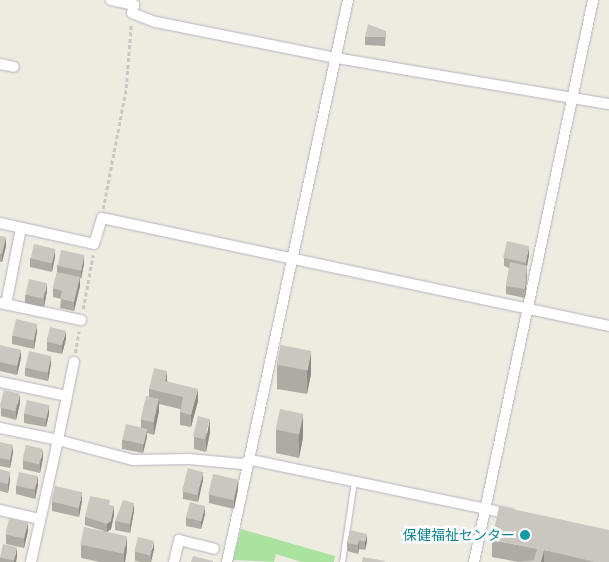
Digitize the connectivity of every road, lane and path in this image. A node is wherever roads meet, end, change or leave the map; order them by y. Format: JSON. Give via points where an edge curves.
{"nodes":[{"id":1,"x":111,"y":0,"type":"edge"},
{"id":2,"x":348,"y":0,"type":"edge"},
{"id":3,"x":593,"y":0,"type":"edge"},
{"id":4,"x":132,"y":13,"type":"junction"},
{"id":5,"x":336,"y":58,"type":"junction"},
{"id":6,"x":0,"y":64,"type":"edge"},
{"id":7,"x":14,"y":67,"type":"dead end"},
{"id":8,"x":572,"y":98,"type":"junction"},
{"id":9,"x":609,"y":104,"type":"edge"},
{"id":10,"x":102,"y":218,"type":"junction"},
{"id":11,"x":0,"y":223,"type":"edge"},
{"id":12,"x":21,"y":228,"type":"junction"},
{"id":13,"x":94,"y":244,"type":"junction"},
{"id":14,"x":294,"y":258,"type":"junction"},
{"id":15,"x":3,"y":303,"type":"edge"},
{"id":16,"x":526,"y":308,"type":"junction"},
{"id":17,"x":81,"y":320,"type":"junction"},
{"id":18,"x":609,"y":326,"type":"edge"},
{"id":19,"x":74,"y":362,"type":"joint"},
{"id":20,"x":0,"y":382,"type":"edge"},
{"id":21,"x":67,"y":396,"type":"junction"},
{"id":22,"x":0,"y":428,"type":"edge"},
{"id":23,"x":58,"y":440,"type":"junction"},
{"id":24,"x":252,"y":460,"type":"junction"},
{"id":25,"x":355,"y":480,"type":"junction"},
{"id":26,"x":485,"y":509,"type":"junction"},
{"id":27,"x":0,"y":510,"type":"edge"},
{"id":28,"x":523,"y":517,"type":"edge"},
{"id":29,"x":40,"y":519,"type":"junction"},
{"id":30,"x":214,"y":549,"type":"dead end"},
{"id":31,"x":31,"y":562,"type":"edge"},
{"id":32,"x":174,"y":562,"type":"edge"},
{"id":33,"x":227,"y":562,"type":"edge"},
{"id":34,"x":342,"y":562,"type":"edge"},
{"id":35,"x":474,"y":562,"type":"edge"}],
"edges":[{"from":1,"to":4,"type":"street","via":[[134,5]]},
{"from":2,"to":5,"type":"street"},
{"from":3,"to":8,"type":"street"},
{"from":4,"to":5,"type":"street","via":[[156,22]]},
{"from":4,"to":10,"type":"path","via":[[126,88]]},
{"from":5,"to":8,"type":"street"},
{"from":5,"to":14,"type":"street"},
{"from":6,"to":7,"type":"street"},
{"from":8,"to":9,"type":"street"},
{"from":8,"to":16,"type":"street"},
{"from":10,"to":13,"type":"street"},
{"from":10,"to":14,"type":"street"},
{"from":11,"to":12,"type":"street"},
{"from":12,"to":13,"type":"street"},
{"from":12,"to":15,"type":"street"},
{"from":13,"to":17,"type":"path"},
{"from":14,"to":16,"type":"street"},
{"from":14,"to":24,"type":"street"},
{"from":15,"to":17,"type":"street"},
{"from":16,"to":18,"type":"street"},
{"from":16,"to":26,"type":"street"},
{"from":17,"to":19,"type":"path"},
{"from":19,"to":21,"type":"street"},
{"from":20,"to":21,"type":"street"},
{"from":21,"to":23,"type":"street"},
{"from":22,"to":23,"type":"street"},
{"from":23,"to":24,"type":"street","via":[[133,460],[190,459],[242,464]]},
{"from":23,"to":29,"type":"street"},
{"from":24,"to":25,"type":"street"},
{"from":24,"to":33,"type":"street"},
{"from":25,"to":26,"type":"street"},
{"from":25,"to":34,"type":"lane"},
{"from":26,"to":28,"type":"street"},
{"from":26,"to":35,"type":"street"},
{"from":27,"to":29,"type":"street"},
{"from":29,"to":31,"type":"street"},
{"from":30,"to":32,"type":"street","via":[[179,540]]}]}
